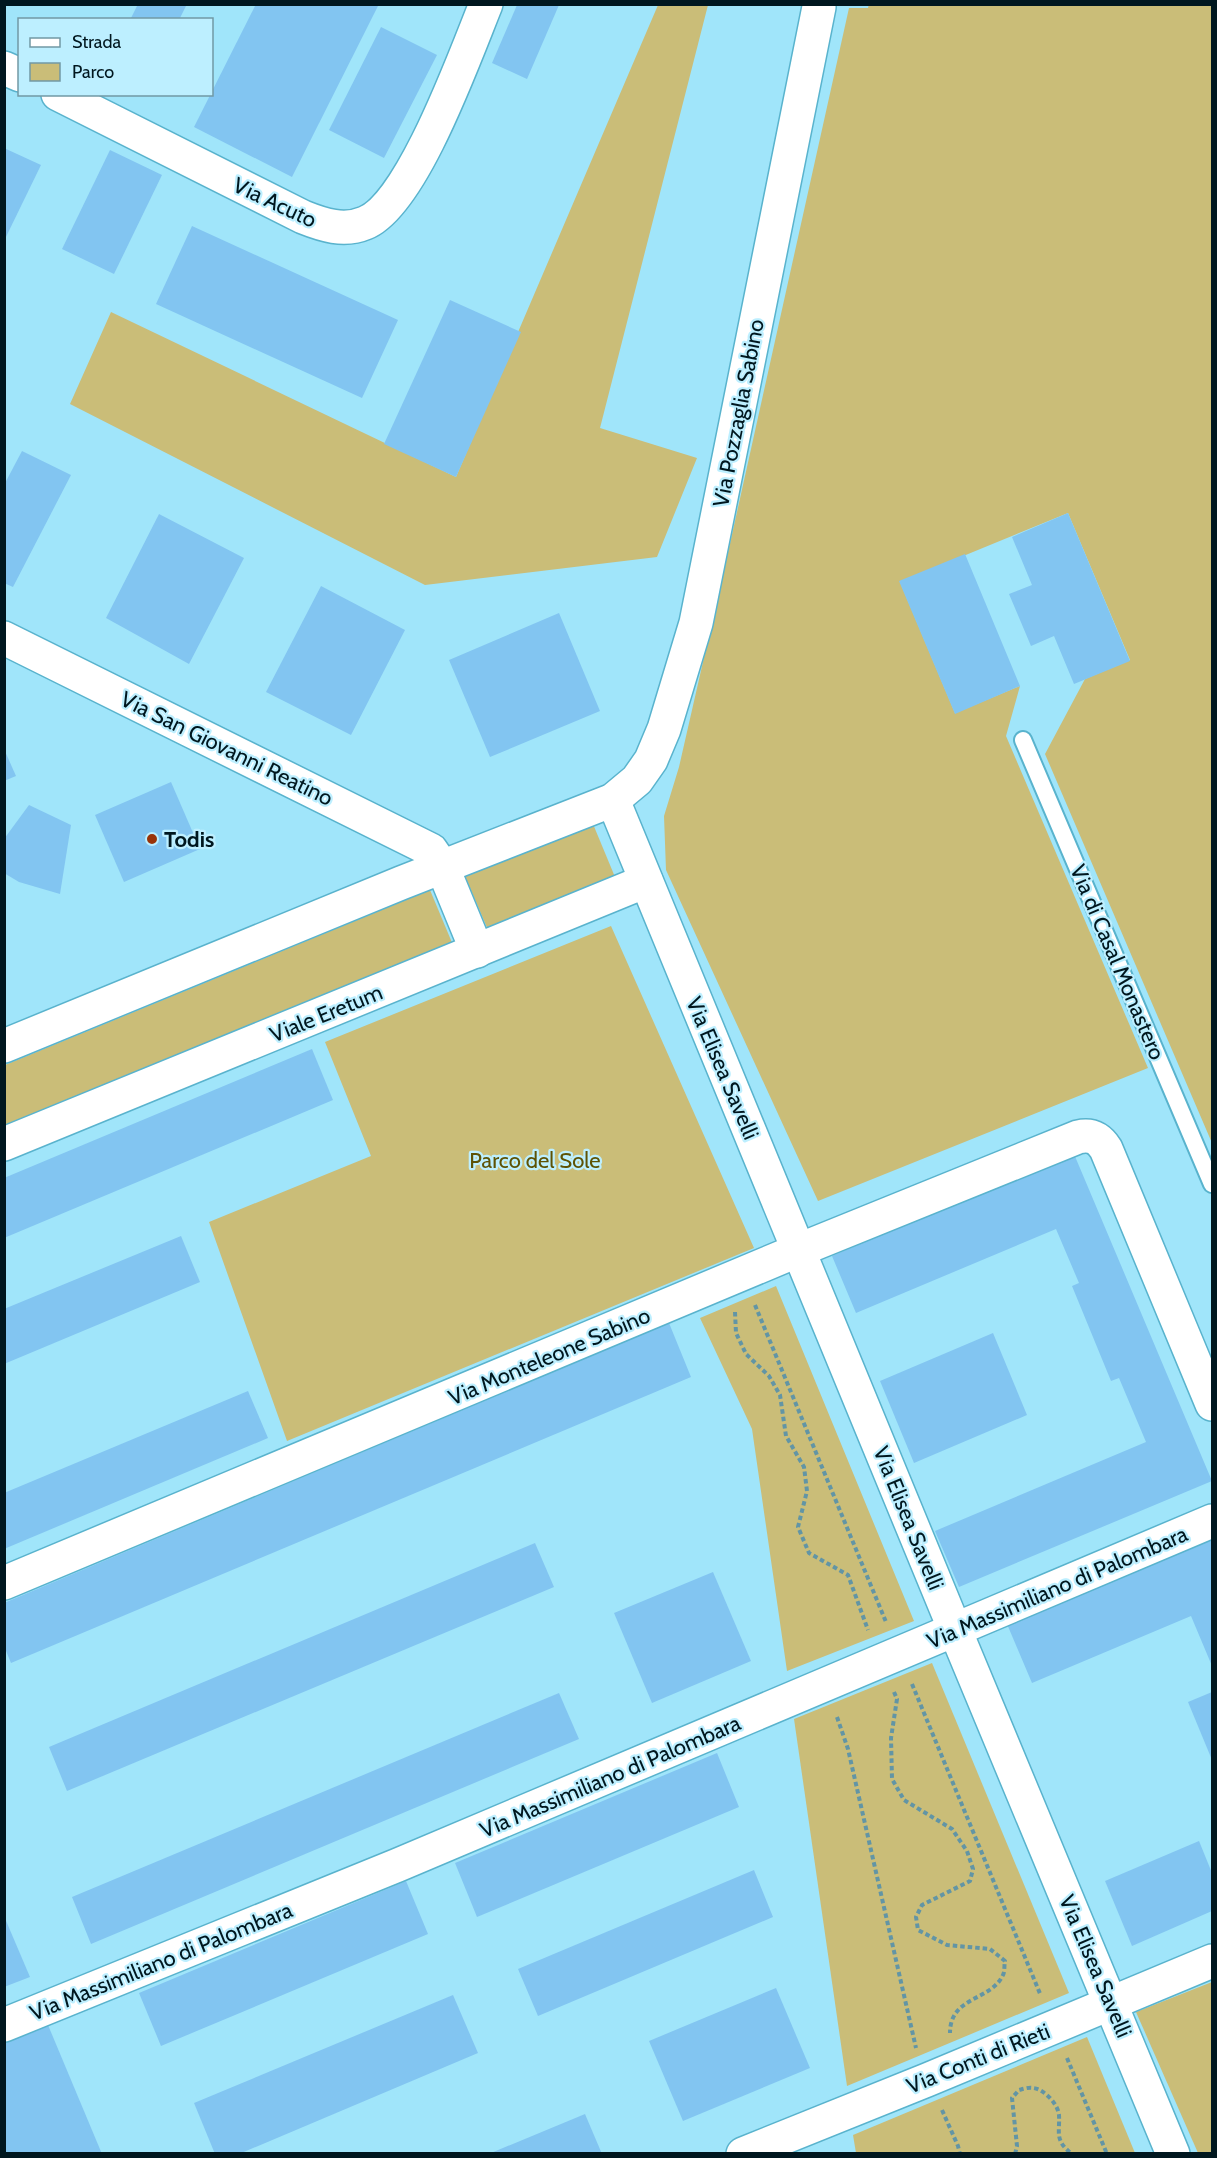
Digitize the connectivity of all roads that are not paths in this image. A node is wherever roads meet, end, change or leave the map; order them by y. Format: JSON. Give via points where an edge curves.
{"nodes":[{"id":1,"x":486,"y":4,"type":"edge"},
{"id":2,"x":819,"y":7,"type":"dead end"},
{"id":3,"x":4,"y":68,"type":"edge"},
{"id":4,"x":18,"y":74,"type":"edge"},
{"id":5,"x":62,"y":96,"type":"edge"},
{"id":6,"x":4,"y":638,"type":"edge"},
{"id":7,"x":1023,"y":740,"type":"dead end"},
{"id":8,"x":612,"y":800,"type":"junction"},
{"id":9,"x":442,"y":866,"type":"junction"},
{"id":10,"x":646,"y":881,"type":"junction"},
{"id":11,"x":477,"y":951,"type":"junction"},
{"id":12,"x":4,"y":1046,"type":"edge"},
{"id":13,"x":4,"y":1144,"type":"edge"},
{"id":14,"x":1212,"y":1184,"type":"edge"},
{"id":15,"x":799,"y":1250,"type":"junction"},
{"id":16,"x":1212,"y":1404,"type":"edge"},
{"id":17,"x":1212,"y":1521,"type":"edge"},
{"id":18,"x":4,"y":1583,"type":"edge"},
{"id":19,"x":955,"y":1630,"type":"junction"},
{"id":20,"x":1212,"y":1961,"type":"edge"},
{"id":21,"x":1111,"y":2003,"type":"junction"},
{"id":22,"x":4,"y":2025,"type":"edge"},
{"id":23,"x":743,"y":2154,"type":"edge"},
{"id":24,"x":1173,"y":2154,"type":"edge"}],
"edges":[{"from":1,"to":5,"type":"street","name":"Via Acuto","via":[[414,167],[388,207],[373,219],[354,226],[337,227],[303,217]]},
{"from":2,"to":8,"type":"street","name":"Via Pozzaglia Sabino","via":[[696,623],[651,760],[632,784]]},
{"from":3,"to":4,"type":"street"},
{"from":6,"to":9,"type":"street","name":"Via San Giovanni Reatino","via":[[431,850]]},
{"from":7,"to":14,"type":"lane","name":"Via di Casal Monastero"},
{"from":8,"to":9,"type":"street"},
{"from":8,"to":10,"type":"street","name":"Via Elisea Savelli"},
{"from":9,"to":11,"type":"street"},
{"from":9,"to":12,"type":"street"},
{"from":10,"to":11,"type":"street","name":"Viale Eretum"},
{"from":10,"to":15,"type":"street","name":"Via Elisea Savelli"},
{"from":11,"to":13,"type":"street","name":"Viale Eretum"},
{"from":15,"to":16,"type":"street","name":"Via Monteleone Sabino","via":[[1078,1137],[1095,1137],[1106,1149]]},
{"from":15,"to":18,"type":"street","name":"Via Monteleone Sabino"},
{"from":15,"to":19,"type":"street","name":"Via Elisea Savelli"},
{"from":17,"to":19,"type":"street","name":"Via Massimiliano di Palombara"},
{"from":19,"to":21,"type":"street","name":"Via Elisea Savelli"},
{"from":19,"to":22,"type":"street","name":"Via Massimiliano di Palombara","via":[[398,1865]]},
{"from":20,"to":21,"type":"street","name":"Via Conti di Rieti"},
{"from":21,"to":23,"type":"street","name":"Via Conti di Rieti"},
{"from":21,"to":24,"type":"street","name":"Via Elisea Savelli"}]}
